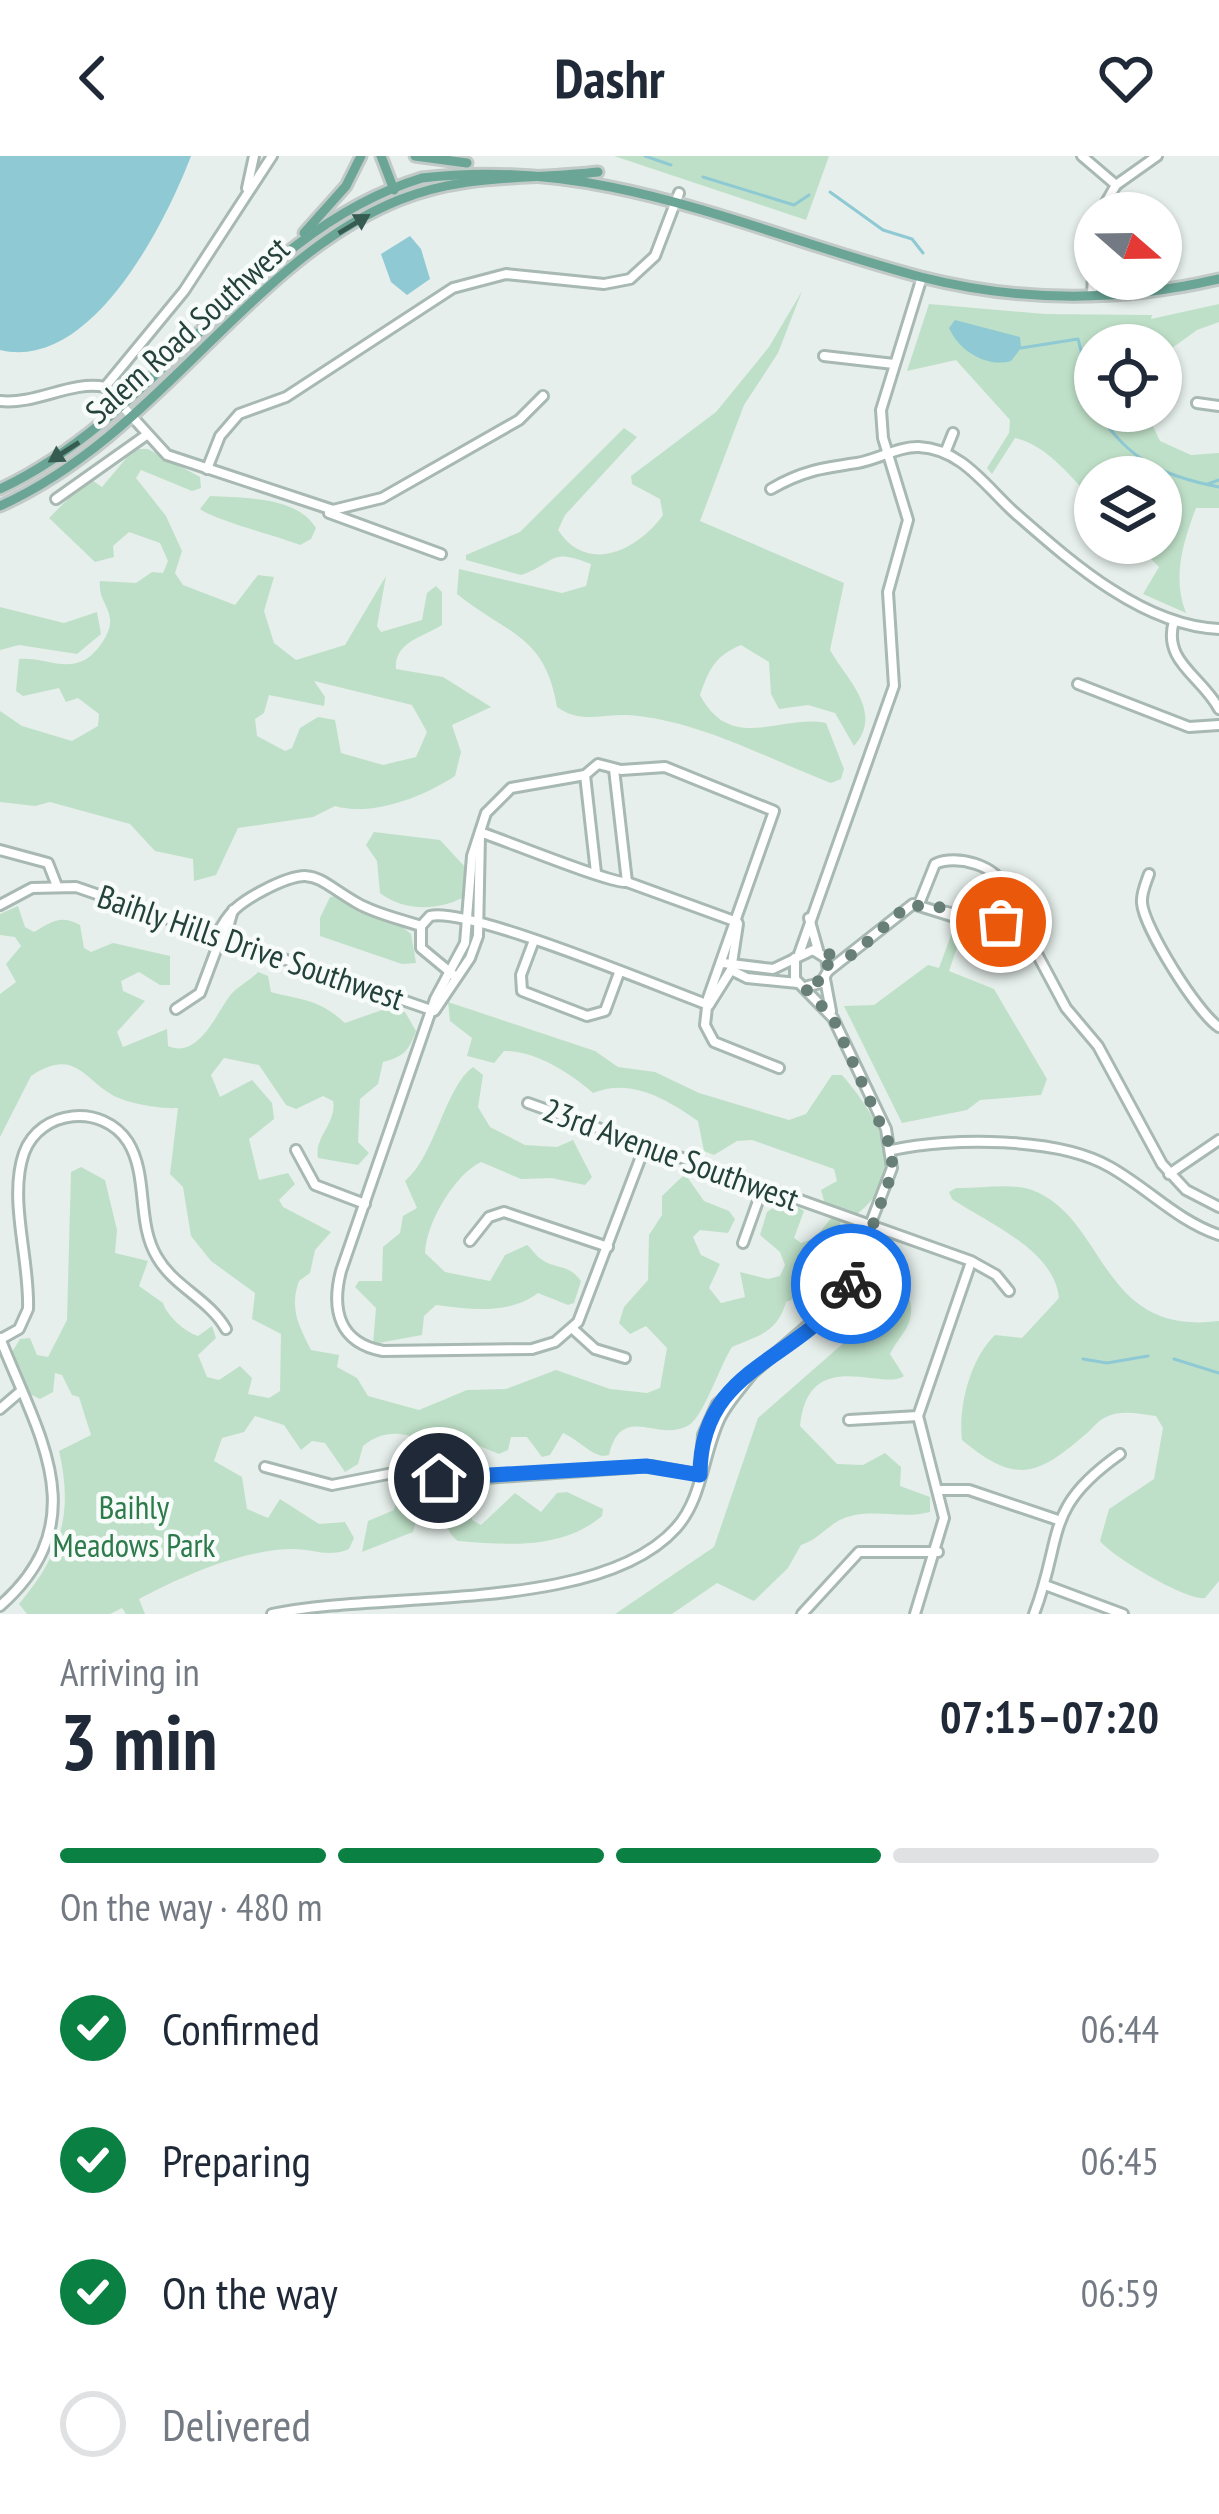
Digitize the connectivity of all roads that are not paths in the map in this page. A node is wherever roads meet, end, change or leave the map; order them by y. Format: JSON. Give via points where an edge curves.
{"nodes":[{"id":1,"x":254,"y":156,"type":"edge"},
{"id":2,"x":272,"y":156,"type":"edge"},
{"id":3,"x":361,"y":156,"type":"edge"},
{"id":4,"x":381,"y":156,"type":"edge"},
{"id":5,"x":415,"y":156,"type":"edge"},
{"id":6,"x":1082,"y":156,"type":"edge"},
{"id":7,"x":1157,"y":156,"type":"edge"},
{"id":8,"x":557,"y":160,"type":"dead end"},
{"id":9,"x":511,"y":161,"type":"dead end"},
{"id":10,"x":485,"y":163,"type":"junction"},
{"id":11,"x":604,"y":172,"type":"junction"},
{"id":12,"x":1116,"y":185,"type":"junction"},
{"id":13,"x":394,"y":188,"type":"junction"},
{"id":14,"x":1112,"y":192,"type":"edge"},
{"id":15,"x":680,"y":193,"type":"junction"},
{"id":16,"x":245,"y":196,"type":"junction"},
{"id":17,"x":399,"y":200,"type":"junction"},
{"id":18,"x":288,"y":252,"type":"junction"},
{"id":19,"x":922,"y":277,"type":"junction"},
{"id":20,"x":1219,"y":279,"type":"edge"},
{"id":21,"x":1182,"y":284,"type":"edge"},
{"id":22,"x":1074,"y":295,"type":"edge"},
{"id":23,"x":824,"y":356,"type":"dead end"},
{"id":24,"x":894,"y":364,"type":"junction"},
{"id":25,"x":105,"y":387,"type":"junction"},
{"id":26,"x":544,"y":396,"type":"dead end"},
{"id":27,"x":0,"y":401,"type":"edge"},
{"id":28,"x":1197,"y":404,"type":"dead end"},
{"id":29,"x":1219,"y":406,"type":"edge"},
{"id":30,"x":128,"y":414,"type":"junction"},
{"id":31,"x":953,"y":433,"type":"dead end"},
{"id":32,"x":145,"y":436,"type":"junction"},
{"id":33,"x":945,"y":453,"type":"junction"},
{"id":34,"x":890,"y":455,"type":"junction"},
{"id":35,"x":208,"y":470,"type":"junction"},
{"id":36,"x":771,"y":488,"type":"dead end"},
{"id":37,"x":0,"y":489,"type":"edge"},
{"id":38,"x":56,"y":499,"type":"dead end"},
{"id":39,"x":0,"y":506,"type":"edge"},
{"id":40,"x":322,"y":509,"type":"junction"},
{"id":41,"x":441,"y":554,"type":"dead end"},
{"id":42,"x":1174,"y":621,"type":"junction"},
{"id":43,"x":1219,"y":629,"type":"edge"},
{"id":44,"x":1078,"y":683,"type":"dead end"},
{"id":45,"x":1219,"y":709,"type":"edge"},
{"id":46,"x":1219,"y":725,"type":"edge"},
{"id":47,"x":614,"y":769,"type":"junction"},
{"id":48,"x":585,"y":775,"type":"junction"},
{"id":49,"x":480,"y":832,"type":"junction"},
{"id":50,"x":0,"y":850,"type":"edge"},
{"id":51,"x":596,"y":873,"type":"junction"},
{"id":52,"x":1149,"y":874,"type":"dead end"},
{"id":53,"x":627,"y":882,"type":"junction"},
{"id":54,"x":57,"y":886,"type":"junction"},
{"id":55,"x":919,"y":904,"type":"junction"},
{"id":56,"x":0,"y":905,"type":"edge"},
{"id":57,"x":808,"y":917,"type":"junction"},
{"id":58,"x":475,"y":921,"type":"junction"},
{"id":59,"x":737,"y":922,"type":"junction"},
{"id":60,"x":421,"y":926,"type":"junction"},
{"id":61,"x":998,"y":930,"type":"junction"},
{"id":62,"x":221,"y":937,"type":"junction"},
{"id":63,"x":532,"y":943,"type":"junction"},
{"id":64,"x":820,"y":953,"type":"junction"},
{"id":65,"x":797,"y":956,"type":"junction"},
{"id":66,"x":847,"y":958,"type":"junction"},
{"id":67,"x":730,"y":965,"type":"junction"},
{"id":68,"x":619,"y":973,"type":"junction"},
{"id":69,"x":452,"y":975,"type":"junction"},
{"id":70,"x":827,"y":975,"type":"junction"},
{"id":71,"x":801,"y":984,"type":"junction"},
{"id":72,"x":709,"y":1005,"type":"junction"},
{"id":73,"x":176,"y":1010,"type":"dead end"},
{"id":74,"x":434,"y":1011,"type":"junction"},
{"id":75,"x":833,"y":1018,"type":"junction"},
{"id":76,"x":1219,"y":1027,"type":"edge"},
{"id":77,"x":779,"y":1068,"type":"dead end"},
{"id":78,"x":527,"y":1103,"type":"dead end"},
{"id":79,"x":1219,"y":1140,"type":"edge"},
{"id":80,"x":645,"y":1146,"type":"junction"},
{"id":81,"x":296,"y":1150,"type":"dead end"},
{"id":82,"x":892,"y":1150,"type":"junction"},
{"id":83,"x":1169,"y":1174,"type":"junction"},
{"id":84,"x":764,"y":1187,"type":"junction"},
{"id":85,"x":365,"y":1204,"type":"junction"},
{"id":86,"x":1219,"y":1207,"type":"edge"},
{"id":87,"x":873,"y":1226,"type":"junction"},
{"id":88,"x":1219,"y":1235,"type":"edge"},
{"id":89,"x":470,"y":1241,"type":"dead end"},
{"id":90,"x":743,"y":1243,"type":"dead end"},
{"id":91,"x":608,"y":1246,"type":"junction"},
{"id":92,"x":971,"y":1261,"type":"junction"},
{"id":93,"x":1009,"y":1291,"type":"dead end"},
{"id":94,"x":226,"y":1329,"type":"dead end"},
{"id":95,"x":573,"y":1329,"type":"junction"},
{"id":96,"x":0,"y":1338,"type":"edge"},
{"id":97,"x":625,"y":1358,"type":"dead end"},
{"id":98,"x":21,"y":1391,"type":"junction"},
{"id":99,"x":0,"y":1409,"type":"edge"},
{"id":100,"x":918,"y":1416,"type":"junction"},
{"id":101,"x":849,"y":1420,"type":"dead end"},
{"id":102,"x":1120,"y":1454,"type":"dead end"},
{"id":103,"x":265,"y":1467,"type":"dead end"},
{"id":104,"x":700,"y":1475,"type":"junction"},
{"id":105,"x":941,"y":1490,"type":"junction"},
{"id":106,"x":1058,"y":1520,"type":"junction"},
{"id":107,"x":938,"y":1552,"type":"junction"},
{"id":108,"x":1045,"y":1585,"type":"junction"},
{"id":109,"x":0,"y":1606,"type":"edge"},
{"id":110,"x":272,"y":1614,"type":"edge"},
{"id":111,"x":802,"y":1614,"type":"edge"},
{"id":112,"x":915,"y":1614,"type":"edge"},
{"id":113,"x":1034,"y":1614,"type":"edge"},
{"id":114,"x":1123,"y":1614,"type":"edge"}],
"edges":[{"from":1,"to":16,"type":"street"},
{"from":2,"to":16,"type":"street"},
{"from":3,"to":18,"type":"main road","via":[[346,186]]},
{"from":4,"to":13,"type":"main road"},
{"from":5,"to":10,"type":"main road"},
{"from":6,"to":12,"type":"street"},
{"from":7,"to":12,"type":"street"},
{"from":8,"to":11,"type":"main road"},
{"from":9,"to":10,"type":"main road"},
{"from":10,"to":13,"type":"main road","name":"Salem Road Southwest"},
{"from":11,"to":15,"type":"main road"},
{"from":11,"to":17,"type":"main road","name":"Salem Road Southwest","via":[[479,178]]},
{"from":12,"to":14,"type":"street"},
{"from":13,"to":17,"type":"main road"},
{"from":13,"to":18,"type":"main road","name":"Salem Road Southwest"},
{"from":15,"to":19,"type":"main road"},
{"from":15,"to":35,"type":"street","via":[[655,256],[630,279],[604,284],[506,274],[453,288],[286,397],[239,414]]},
{"from":16,"to":25,"type":"street","via":[[184,291]]},
{"from":30,"to":17,"type":"main road","name":"Salem Road Southwest","one_way":true,"via":[[301,262]]},
{"from":18,"to":30,"type":"main road","name":"Salem Road Southwest"},
{"from":19,"to":22,"type":"main road"},
{"from":19,"to":24,"type":"street"},
{"from":20,"to":21,"type":"main road"},
{"from":23,"to":24,"type":"street"},
{"from":24,"to":34,"type":"street","via":[[880,419]]},
{"from":25,"to":27,"type":"street"},
{"from":25,"to":30,"type":"street"},
{"from":26,"to":40,"type":"street","via":[[519,420],[382,498]]},
{"from":28,"to":29,"type":"street"},
{"from":30,"to":32,"type":"street"},
{"from":30,"to":37,"type":"main road","name":"Salem Road Southwest","one_way":true},
{"from":30,"to":39,"type":"main road","name":"Salem Road Southwest","via":[[74,465]]},
{"from":31,"to":33,"type":"street"},
{"from":32,"to":35,"type":"street","via":[[167,455]]},
{"from":32,"to":38,"type":"street"},
{"from":33,"to":34,"type":"street","via":[[916,447]]},
{"from":33,"to":42,"type":"street","via":[[1072,559]]},
{"from":34,"to":36,"type":"street","via":[[814,466]]},
{"from":34,"to":57,"type":"street","via":[[908,520],[888,592],[893,686]]},
{"from":35,"to":40,"type":"street"},
{"from":40,"to":41,"type":"street"},
{"from":42,"to":43,"type":"street"},
{"from":42,"to":45,"type":"street","via":[[1175,657]]},
{"from":44,"to":46,"type":"street","via":[[1189,727]]},
{"from":47,"to":48,"type":"street","via":[[598,764]]},
{"from":47,"to":53,"type":"street"},
{"from":47,"to":59,"type":"street","via":[[665,767],[774,811]]},
{"from":48,"to":49,"type":"street","via":[[511,788],[490,806]]},
{"from":48,"to":51,"type":"street"},
{"from":49,"to":51,"type":"street"},
{"from":49,"to":58,"type":"street"},
{"from":50,"to":54,"type":"street","via":[[48,863]]},
{"from":51,"to":53,"type":"street","via":[[608,883]]},
{"from":52,"to":76,"type":"street","via":[[1144,913]]},
{"from":53,"to":59,"type":"street"},
{"from":54,"to":56,"type":"street","name":"Baihly Hills Drive Southwest","via":[[32,888]]},
{"from":54,"to":62,"type":"street","name":"Baihly Hills Drive Southwest"},
{"from":55,"to":61,"type":"street"},
{"from":55,"to":61,"type":"street","via":[[934,864],[960,860],[1005,886]]},
{"from":55,"to":66,"type":"street","via":[[903,908]]},
{"from":57,"to":64,"type":"street"},
{"from":57,"to":65,"type":"street"},
{"from":58,"to":60,"type":"street","via":[[437,914]]},
{"from":58,"to":63,"type":"street"},
{"from":58,"to":69,"type":"street","via":[[470,958]]},
{"from":59,"to":67,"type":"street"},
{"from":60,"to":62,"type":"street","via":[[304,874],[233,909]]},
{"from":60,"to":69,"type":"street","via":[[421,948]]},
{"from":61,"to":83,"type":"street","via":[[1040,957]]},
{"from":62,"to":73,"type":"street","via":[[200,992]]},
{"from":62,"to":74,"type":"street","name":"Baihly Hills Drive Southwest"},
{"from":63,"to":68,"type":"street","via":[[582,952]]},
{"from":63,"to":68,"type":"street","via":[[522,991],[586,1016],[605,1011]]},
{"from":64,"to":65,"type":"street"},
{"from":64,"to":66,"type":"street"},
{"from":64,"to":70,"type":"street"},
{"from":65,"to":67,"type":"street","via":[[773,969]]},
{"from":65,"to":71,"type":"street","via":[[793,974]]},
{"from":66,"to":70,"type":"street"},
{"from":67,"to":71,"type":"street","via":[[747,978]]},
{"from":67,"to":72,"type":"street"},
{"from":68,"to":72,"type":"street"},
{"from":69,"to":74,"type":"street"},
{"from":70,"to":71,"type":"street"},
{"from":70,"to":75,"type":"street"},
{"from":71,"to":75,"type":"street"},
{"from":72,"to":77,"type":"street","via":[[705,1025],[714,1042]]},
{"from":74,"to":85,"type":"street"},
{"from":75,"to":82,"type":"street"},
{"from":78,"to":80,"type":"street","name":"23rd Avenue Southwest"},
{"from":79,"to":83,"type":"street"},
{"from":80,"to":84,"type":"street","name":"23rd Avenue Southwest"},
{"from":80,"to":91,"type":"street"},
{"from":81,"to":85,"type":"street","via":[[315,1185]]},
{"from":82,"to":87,"type":"street"},
{"from":82,"to":88,"type":"street","via":[[933,1144],[1072,1151]]},
{"from":83,"to":86,"type":"street"},
{"from":84,"to":87,"type":"street","name":"23rd Avenue Southwest"},
{"from":84,"to":90,"type":"street"},
{"from":85,"to":95,"type":"street","via":[[339,1279],[337,1308],[347,1335],[377,1350],[532,1349]]},
{"from":87,"to":92,"type":"street","name":"23rd Avenue Southwest"},
{"from":87,"to":104,"type":"street","via":[[843,1295],[757,1369],[722,1414]]},
{"from":89,"to":91,"type":"street","via":[[504,1212]]},
{"from":91,"to":95,"type":"street"},
{"from":92,"to":93,"type":"street","name":"23rd Avenue Southwest"},
{"from":92,"to":100,"type":"street"},
{"from":94,"to":96,"type":"street","via":[[152,1249],[127,1141],[109,1125],[73,1115],[43,1127],[22,1157],[28,1309],[19,1329]]},
{"from":95,"to":97,"type":"street","via":[[595,1349]]},
{"from":96,"to":98,"type":"street"},
{"from":98,"to":99,"type":"street"},
{"from":98,"to":109,"type":"street","via":[[49,1457],[54,1506],[41,1556]]},
{"from":100,"to":101,"type":"street"},
{"from":100,"to":105,"type":"street"},
{"from":102,"to":106,"type":"street","via":[[1076,1487]]},
{"from":103,"to":104,"type":"street","via":[[342,1486],[398,1472],[459,1480],[657,1466]]},
{"from":104,"to":110,"type":"street","via":[[692,1504],[669,1535],[572,1583]]},
{"from":105,"to":106,"type":"street","via":[[969,1490]]},
{"from":105,"to":107,"type":"street"},
{"from":106,"to":108,"type":"street"},
{"from":107,"to":111,"type":"street","via":[[864,1550]]},
{"from":107,"to":112,"type":"street"},
{"from":108,"to":113,"type":"street"},
{"from":108,"to":114,"type":"street"}]}
